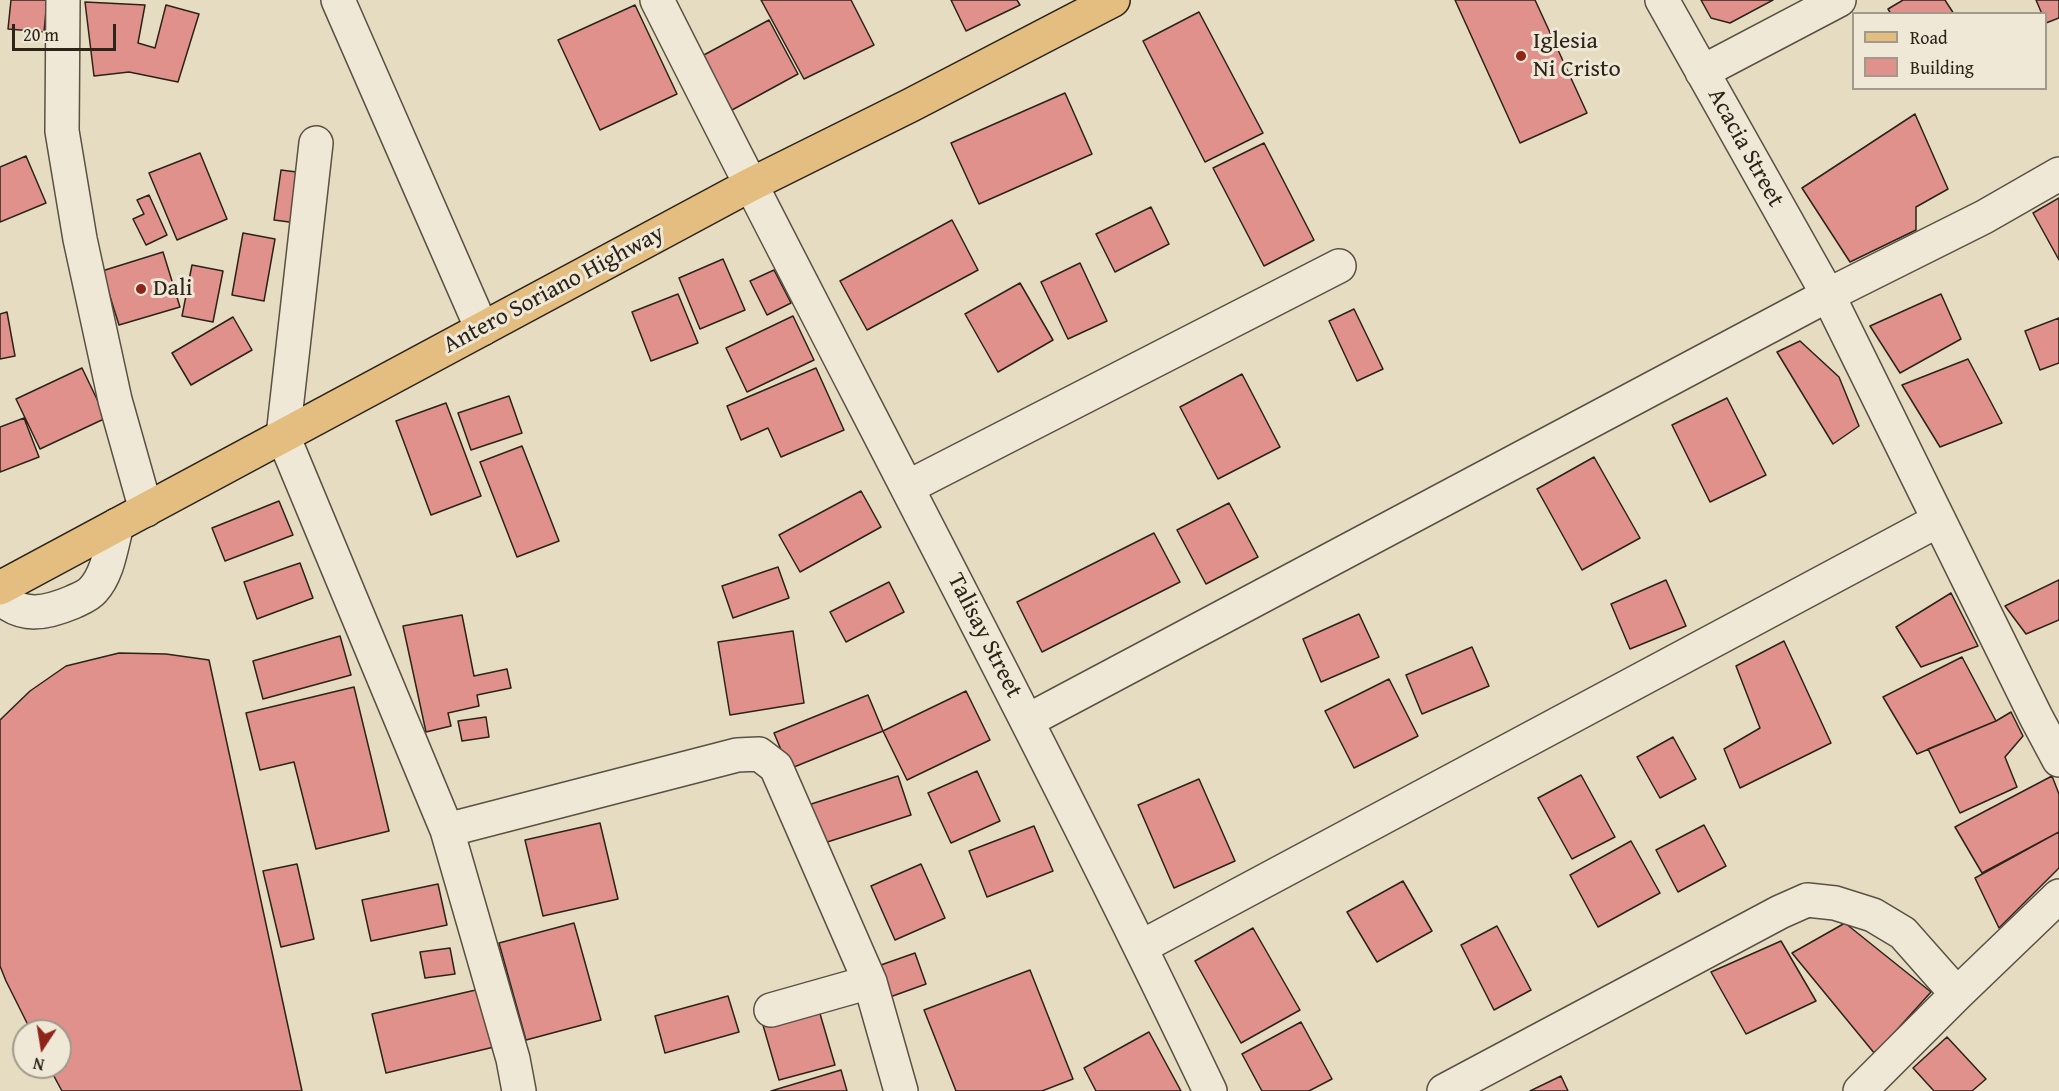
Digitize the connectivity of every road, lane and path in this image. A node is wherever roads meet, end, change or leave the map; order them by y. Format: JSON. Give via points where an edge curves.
{"nodes":[{"id":1,"x":63,"y":0,"type":"edge"},
{"id":2,"x":338,"y":0,"type":"edge"},
{"id":3,"x":657,"y":0,"type":"edge"},
{"id":4,"x":1113,"y":0,"type":"edge"},
{"id":5,"x":1662,"y":0,"type":"edge"},
{"id":6,"x":1839,"y":0,"type":"edge"},
{"id":7,"x":1702,"y":72,"type":"junction"},
{"id":8,"x":316,"y":143,"type":"dead end"},
{"id":9,"x":2059,"y":174,"type":"edge"},
{"id":10,"x":750,"y":184,"type":"junction"},
{"id":11,"x":1339,"y":266,"type":"dead end"},
{"id":12,"x":1828,"y":295,"type":"junction"},
{"id":13,"x":482,"y":329,"type":"junction"},
{"id":14,"x":282,"y":436,"type":"junction"},
{"id":15,"x":908,"y":487,"type":"junction"},
{"id":16,"x":146,"y":510,"type":"junction"},
{"id":17,"x":1939,"y":520,"type":"junction"},
{"id":18,"x":117,"y":525,"type":"junction"},
{"id":19,"x":0,"y":588,"type":"edge"},
{"id":20,"x":0,"y":597,"type":"edge"},
{"id":21,"x":1027,"y":721,"type":"junction"},
{"id":22,"x":2059,"y":760,"type":"edge"},
{"id":23,"x":447,"y":830,"type":"junction"},
{"id":24,"x":2059,"y":896,"type":"edge"},
{"id":25,"x":1141,"y":947,"type":"junction"},
{"id":26,"x":870,"y":982,"type":"junction"},
{"id":27,"x":1957,"y":994,"type":"junction"},
{"id":28,"x":771,"y":1010,"type":"dead end"},
{"id":29,"x":519,"y":1091,"type":"edge"},
{"id":30,"x":901,"y":1091,"type":"edge"},
{"id":31,"x":1210,"y":1091,"type":"edge"},
{"id":32,"x":1444,"y":1091,"type":"edge"},
{"id":33,"x":1860,"y":1091,"type":"edge"}],
"edges":[{"from":1,"to":16,"type":"street","via":[[62,131],[80,239],[108,366]]},
{"from":2,"to":13,"type":"street"},
{"from":3,"to":10,"type":"street","name":"Talisay Street"},
{"from":4,"to":10,"type":"main road","name":"Antero Soriano Highway"},
{"from":5,"to":7,"type":"street","name":"Acacia Street"},
{"from":6,"to":7,"type":"street"},
{"from":7,"to":12,"type":"street","name":"Acacia Street"},
{"from":8,"to":14,"type":"street"},
{"from":9,"to":12,"type":"street","via":[[1984,217]]},
{"from":10,"to":13,"type":"main road","name":"Antero Soriano Highway"},
{"from":10,"to":15,"type":"street","name":"Talisay Street"},
{"from":11,"to":15,"type":"street"},
{"from":12,"to":17,"type":"street","name":"Acacia Street"},
{"from":12,"to":21,"type":"street"},
{"from":13,"to":14,"type":"main road","name":"Antero Soriano Highway"},
{"from":14,"to":16,"type":"main road","name":"Antero Soriano Highway"},
{"from":14,"to":23,"type":"street"},
{"from":15,"to":21,"type":"street","name":"Talisay Street"},
{"from":16,"to":18,"type":"main road","name":"Antero Soriano Highway"},
{"from":17,"to":22,"type":"street","name":"Acacia Street"},
{"from":17,"to":25,"type":"street"},
{"from":18,"to":19,"type":"main road","name":"Antero Soriano Highway"},
{"from":18,"to":20,"type":"street","via":[[105,572],[93,591],[45,612],[29,612]]},
{"from":21,"to":25,"type":"street","name":"Talisay Street"},
{"from":23,"to":26,"type":"street","via":[[737,755],[759,754],[776,767]]},
{"from":23,"to":29,"type":"street"},
{"from":24,"to":27,"type":"street"},
{"from":25,"to":31,"type":"street","name":"Talisay Street"},
{"from":26,"to":28,"type":"street"},
{"from":26,"to":30,"type":"street"},
{"from":27,"to":32,"type":"street","via":[[1903,933],[1873,915],[1835,903],[1807,900]]},
{"from":27,"to":33,"type":"street"}]}
